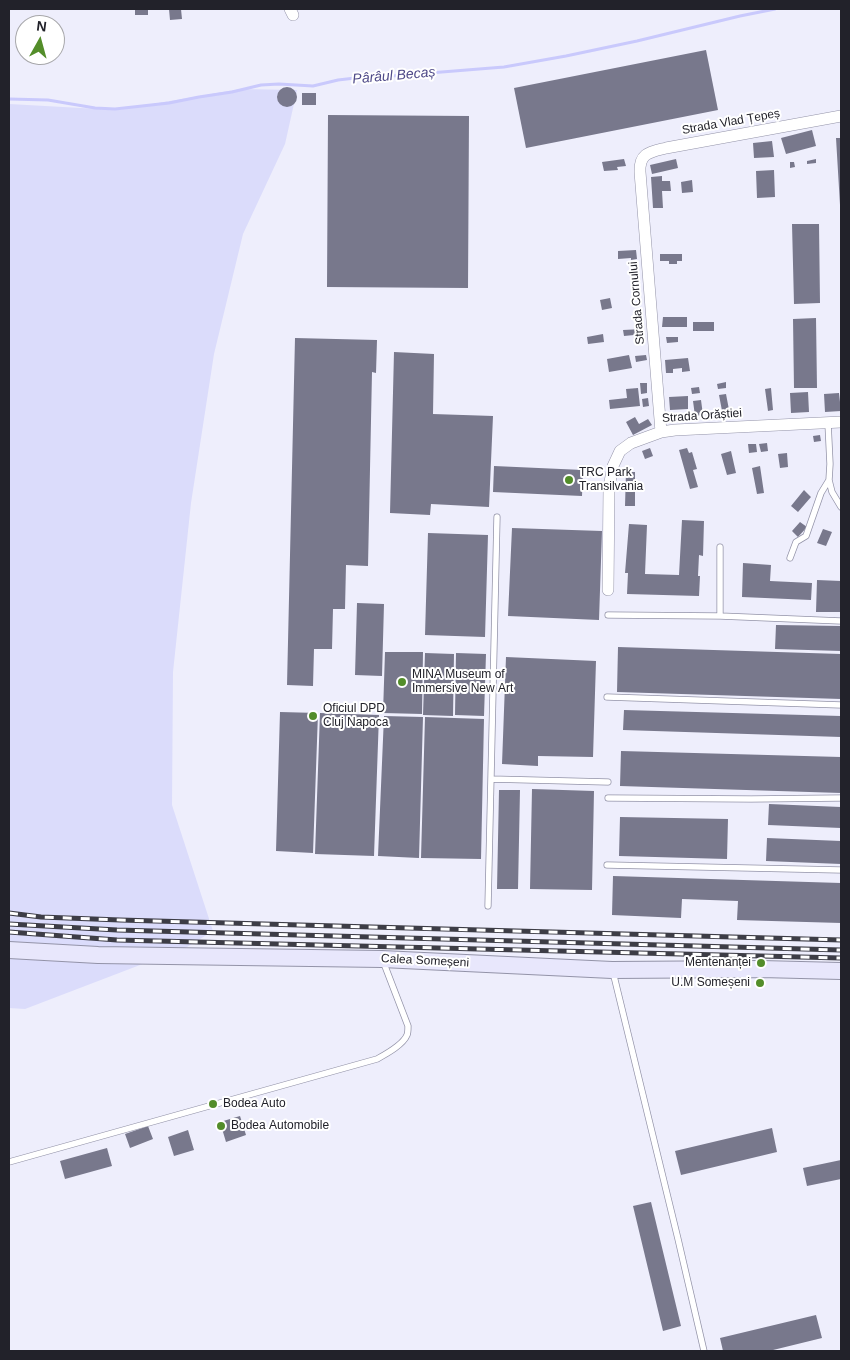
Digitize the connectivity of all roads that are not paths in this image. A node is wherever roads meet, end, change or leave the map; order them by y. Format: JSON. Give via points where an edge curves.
{"nodes":[{"id":1,"x":841,"y":116,"type":"edge"},
{"id":2,"x":640,"y":172,"type":"joint"},
{"id":3,"x":841,"y":422,"type":"edge"},
{"id":4,"x":828,"y":423,"type":"junction"},
{"id":5,"x":661,"y":432,"type":"junction"},
{"id":6,"x":829,"y":480,"type":"junction"},
{"id":7,"x":841,"y":507,"type":"edge"},
{"id":8,"x":497,"y":517,"type":"dead end"},
{"id":9,"x":720,"y":547,"type":"dead end"},
{"id":10,"x":790,"y":558,"type":"dead end"},
{"id":11,"x":608,"y":590,"type":"dead end"},
{"id":12,"x":608,"y":614,"type":"dead end"},
{"id":13,"x":720,"y":616,"type":"junction"},
{"id":14,"x":841,"y":621,"type":"edge"},
{"id":15,"x":607,"y":697,"type":"dead end"},
{"id":16,"x":841,"y":705,"type":"edge"},
{"id":17,"x":491,"y":779,"type":"junction"},
{"id":18,"x":608,"y":782,"type":"dead end"},
{"id":19,"x":608,"y":798,"type":"dead end"},
{"id":20,"x":841,"y":798,"type":"edge"},
{"id":21,"x":607,"y":865,"type":"dead end"},
{"id":22,"x":841,"y":870,"type":"edge"},
{"id":23,"x":488,"y":906,"type":"dead end"},
{"id":24,"x":9,"y":950,"type":"edge"},
{"id":25,"x":382,"y":959,"type":"junction"},
{"id":26,"x":612,"y":970,"type":"junction"},
{"id":27,"x":841,"y":971,"type":"edge"},
{"id":28,"x":9,"y":1162,"type":"edge"},
{"id":29,"x":704,"y":1351,"type":"edge"}],
"edges":[{"from":1,"to":2,"type":"street","name":"Strada Vlad Țepeș","via":[[655,151],[642,158]]},
{"from":2,"to":5,"type":"street","name":"Strada Cornului"},
{"from":3,"to":4,"type":"street","name":"Strada Orăștiei"},
{"from":4,"to":5,"type":"street","name":"Strada Orăștiei"},
{"from":4,"to":6,"type":"lane"},
{"from":5,"to":11,"type":"street","name":"Strada Orăștiei","via":[[631,442],[620,451],[613,466],[609,487]]},
{"from":6,"to":7,"type":"lane"},
{"from":6,"to":10,"type":"lane","via":[[806,536],[796,542]]},
{"from":8,"to":17,"type":"lane"},
{"from":9,"to":13,"type":"lane"},
{"from":12,"to":13,"type":"lane"},
{"from":13,"to":14,"type":"lane"},
{"from":15,"to":16,"type":"lane"},
{"from":17,"to":18,"type":"lane"},
{"from":17,"to":23,"type":"lane"},
{"from":19,"to":20,"type":"lane"},
{"from":21,"to":22,"type":"lane"},
{"from":24,"to":25,"type":"main road","name":"Calea Someșeni","via":[[98,955]]},
{"from":25,"to":26,"type":"main road","name":"Calea Someșeni"},
{"from":25,"to":28,"type":"lane","via":[[408,1026],[408,1034],[402,1042],[384,1056]]},
{"from":26,"to":27,"type":"main road","name":"Calea Someșeni"},
{"from":26,"to":29,"type":"lane"}]}
